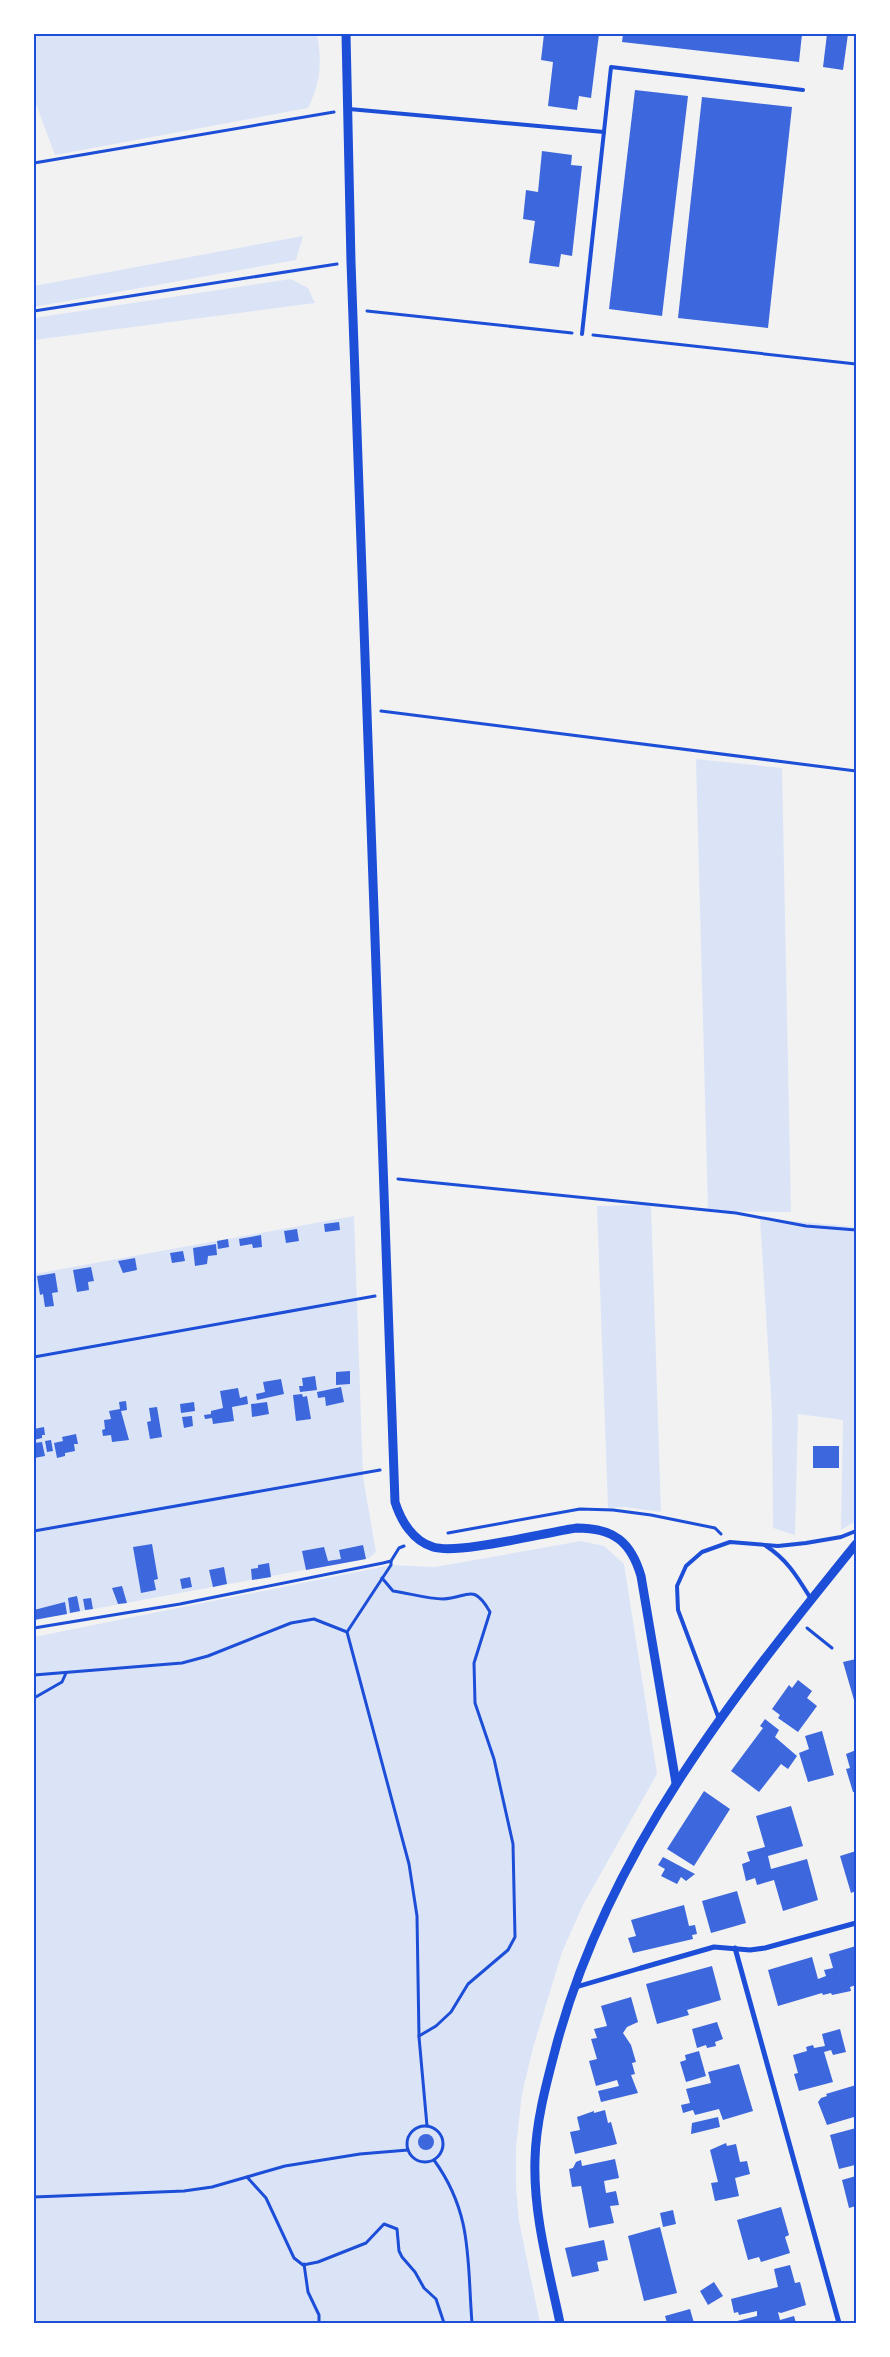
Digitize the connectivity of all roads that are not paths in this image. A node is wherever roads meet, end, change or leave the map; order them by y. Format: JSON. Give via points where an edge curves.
{"nodes":[{"id":1,"x":346,"y":34,"type":"edge"},
{"id":2,"x":804,"y":90,"type":"dead end"},
{"id":3,"x":349,"y":109,"type":"junction"},
{"id":4,"x":604,"y":132,"type":"junction"},
{"id":5,"x":582,"y":334,"type":"dead end"},
{"id":6,"x":856,"y":1531,"type":"edge"},
{"id":7,"x":856,"y":1544,"type":"edge"},
{"id":8,"x":764,"y":1545,"type":"junction"},
{"id":9,"x":811,"y":1600,"type":"junction"},
{"id":10,"x":719,"y":1720,"type":"junction"},
{"id":11,"x":676,"y":1783,"type":"junction"},
{"id":12,"x":856,"y":1923,"type":"edge"},
{"id":13,"x":735,"y":1948,"type":"junction"},
{"id":14,"x":641,"y":1968,"type":"joint"},
{"id":15,"x":574,"y":1987,"type":"junction"},
{"id":16,"x":560,"y":2323,"type":"edge"},
{"id":17,"x":839,"y":2323,"type":"edge"}],
"edges":[{"from":1,"to":3,"type":"street"},
{"from":2,"to":4,"type":"lane","via":[[611,67]]},
{"from":3,"to":4,"type":"lane"},
{"from":3,"to":11,"type":"street","via":[[351,262],[395,1497],[399,1514],[408,1528],[419,1540],[434,1547],[450,1548],[591,1528],[622,1540],[632,1553],[641,1576]]},
{"from":4,"to":5,"type":"lane"},
{"from":6,"to":8,"type":"lane","via":[[806,1544]]},
{"from":7,"to":9,"type":"street"},
{"from":8,"to":9,"type":"lane","via":[[787,1562]]},
{"from":8,"to":10,"type":"lane","via":[[730,1542],[712,1547],[686,1566],[677,1586],[678,1610]]},
{"from":9,"to":10,"type":"street"},
{"from":10,"to":11,"type":"street"},
{"from":11,"to":15,"type":"street","via":[[614,1891]]},
{"from":12,"to":13,"type":"street","via":[[764,1948]]},
{"from":13,"to":14,"type":"street","via":[[714,1947]]},
{"from":13,"to":17,"type":"street"},
{"from":14,"to":15,"type":"street"},
{"from":15,"to":16,"type":"street","via":[[550,2071],[534,2162],[540,2219]]}]}
